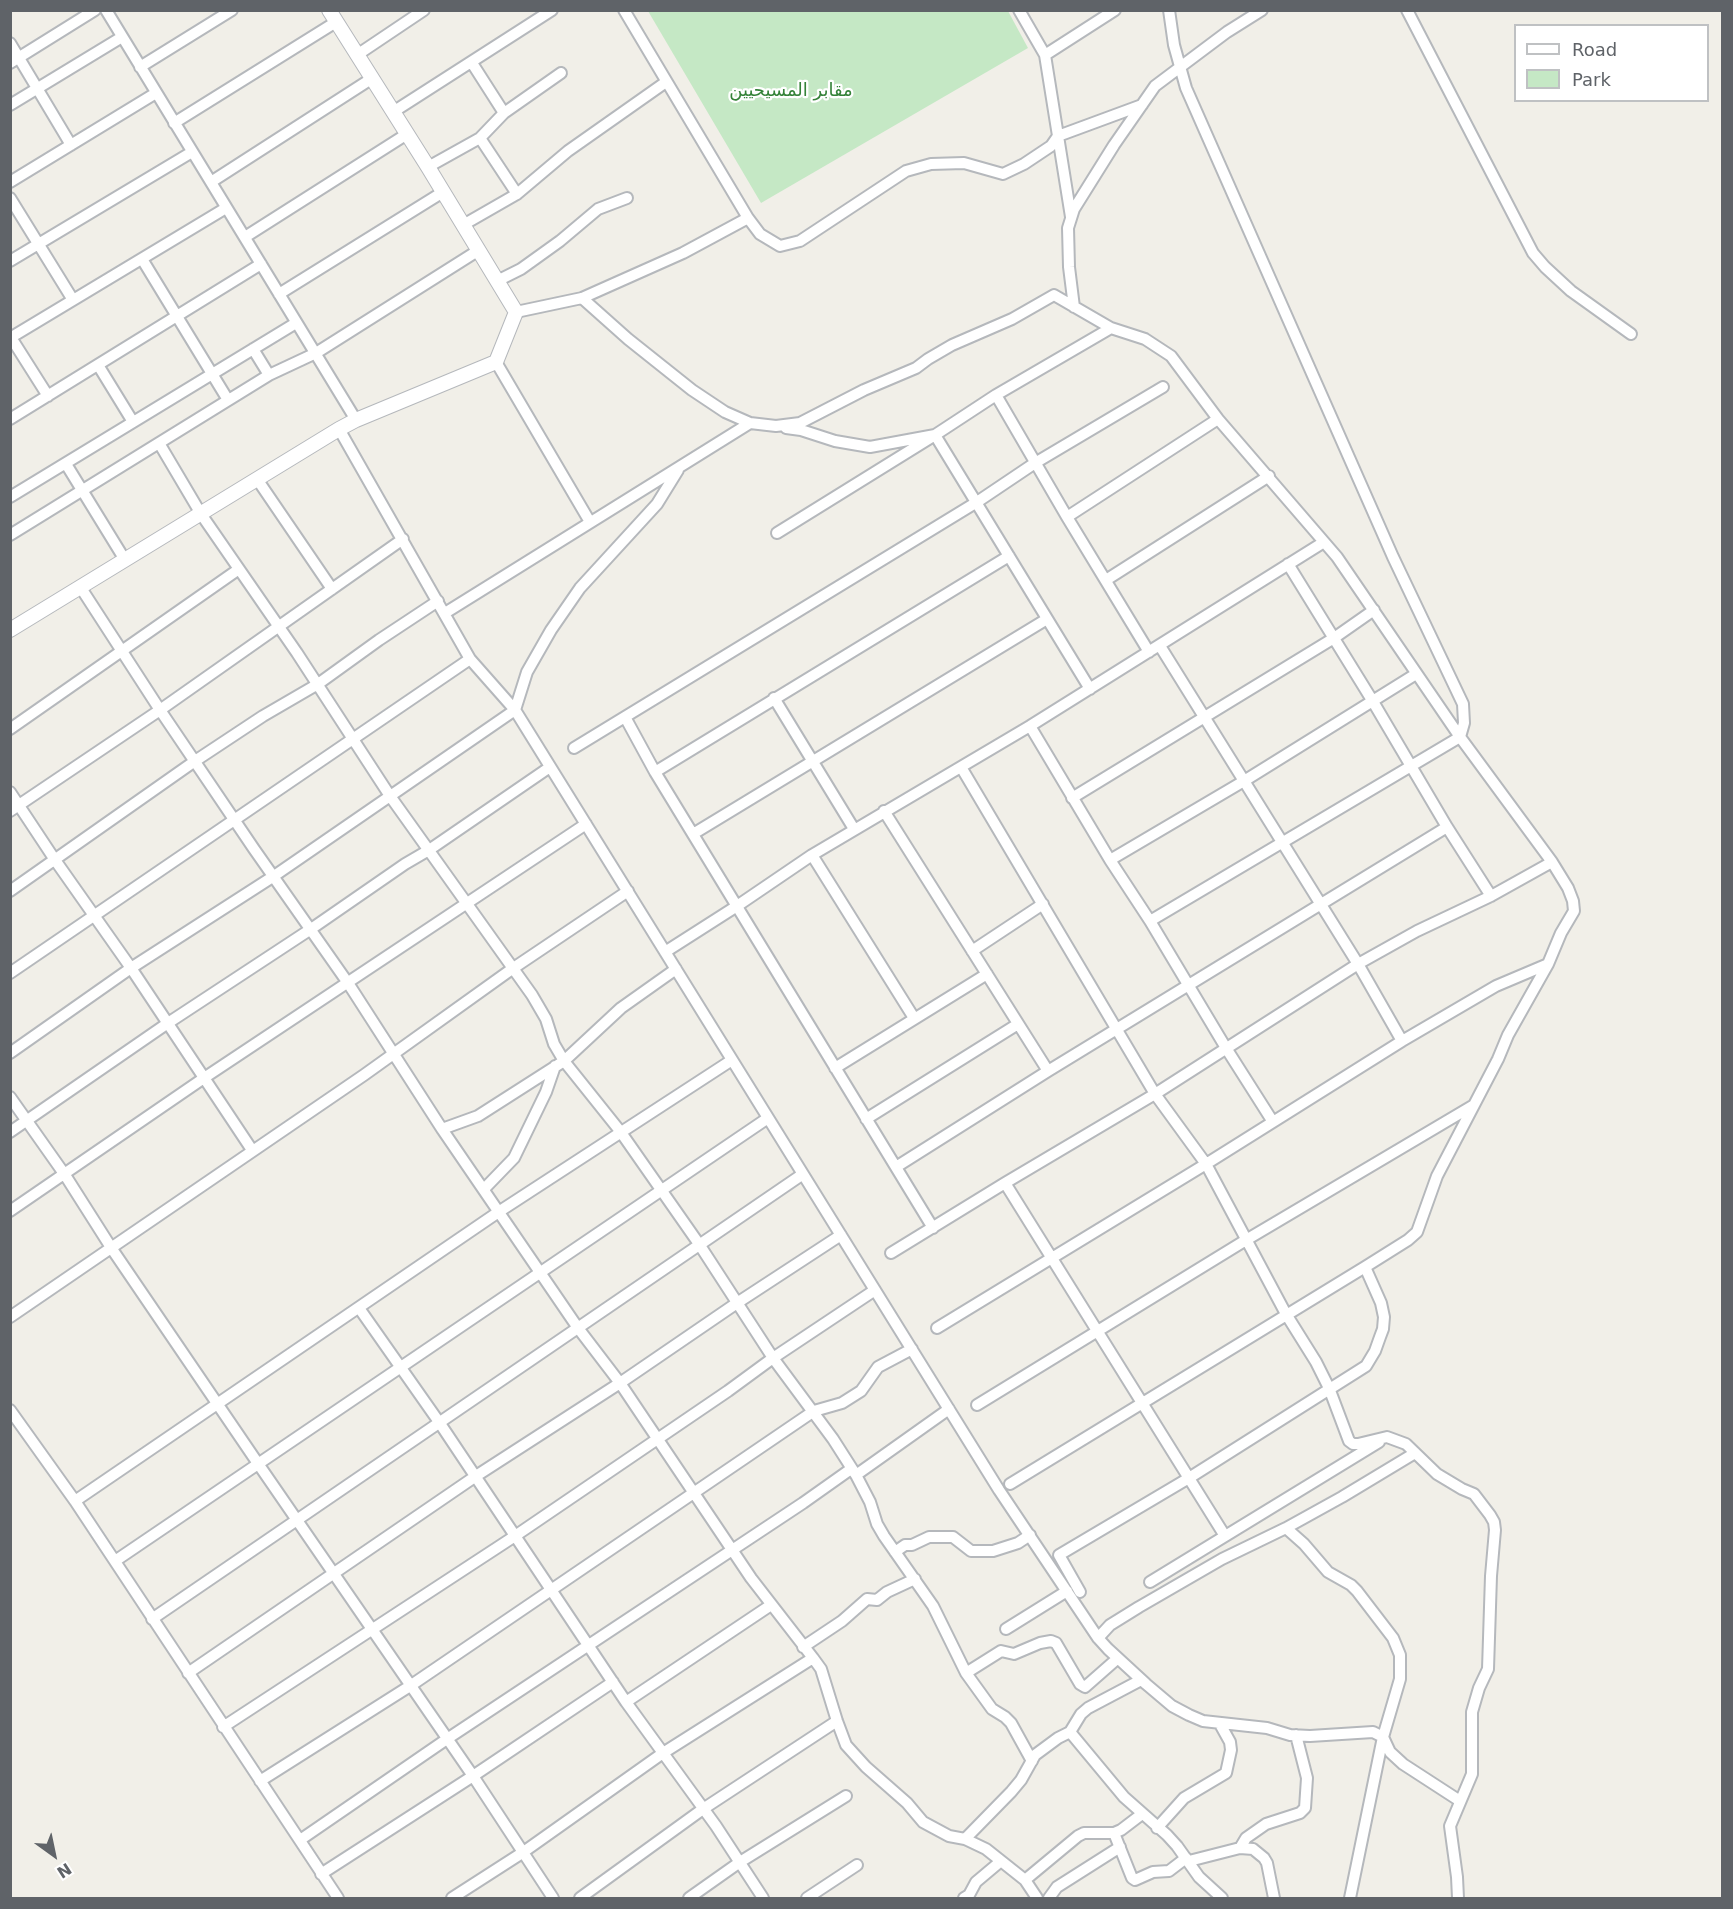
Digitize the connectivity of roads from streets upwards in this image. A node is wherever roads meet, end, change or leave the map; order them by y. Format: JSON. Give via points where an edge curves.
{"nodes":[{"id":1,"x":95,"y":10,"type":"edge"},
{"id":2,"x":106,"y":10,"type":"edge"},
{"id":3,"x":232,"y":10,"type":"edge"},
{"id":4,"x":424,"y":10,"type":"edge"},
{"id":5,"x":552,"y":10,"type":"edge"},
{"id":6,"x":624,"y":10,"type":"edge"},
{"id":7,"x":1019,"y":10,"type":"edge"},
{"id":8,"x":1115,"y":10,"type":"edge"},
{"id":9,"x":1169,"y":10,"type":"edge"},
{"id":10,"x":1262,"y":10,"type":"edge"},
{"id":11,"x":1407,"y":10,"type":"edge"},
{"id":12,"x":332,"y":16,"type":"edge"},
{"id":13,"x":122,"y":37,"type":"junction"},
{"id":14,"x":10,"y":43,"type":"edge"},
{"id":15,"x":357,"y":55,"type":"junction"},
{"id":16,"x":1045,"y":55,"type":"junction"},
{"id":17,"x":15,"y":60,"type":"edge"},
{"id":18,"x":472,"y":63,"type":"junction"},
{"id":19,"x":1180,"y":66,"type":"junction"},
{"id":20,"x":140,"y":67,"type":"junction"},
{"id":21,"x":561,"y":73,"type":"dead end"},
{"id":22,"x":371,"y":79,"type":"junction"},
{"id":23,"x":666,"y":82,"type":"junction"},
{"id":24,"x":38,"y":88,"type":"junction"},
{"id":25,"x":156,"y":93,"type":"junction"},
{"id":26,"x":10,"y":105,"type":"edge"},
{"id":27,"x":1142,"y":105,"type":"junction"},
{"id":28,"x":393,"y":112,"type":"junction"},
{"id":29,"x":504,"y":113,"type":"junction"},
{"id":30,"x":174,"y":123,"type":"junction"},
{"id":31,"x":407,"y":134,"type":"junction"},
{"id":32,"x":1058,"y":136,"type":"junction"},
{"id":33,"x":480,"y":138,"type":"junction"},
{"id":34,"x":71,"y":145,"type":"junction"},
{"id":35,"x":192,"y":152,"type":"junction"},
{"id":36,"x":428,"y":167,"type":"junction"},
{"id":37,"x":10,"y":182,"type":"edge"},
{"id":38,"x":211,"y":182,"type":"junction"},
{"id":39,"x":443,"y":192,"type":"junction"},
{"id":40,"x":517,"y":194,"type":"junction"},
{"id":41,"x":10,"y":198,"type":"edge"},
{"id":42,"x":627,"y":198,"type":"dead end"},
{"id":43,"x":226,"y":207,"type":"junction"},
{"id":44,"x":748,"y":218,"type":"junction"},
{"id":45,"x":1071,"y":218,"type":"junction"},
{"id":46,"x":463,"y":225,"type":"junction"},
{"id":47,"x":244,"y":237,"type":"junction"},
{"id":48,"x":39,"y":243,"type":"junction"},
{"id":49,"x":479,"y":250,"type":"junction"},
{"id":50,"x":142,"y":259,"type":"junction"},
{"id":51,"x":10,"y":261,"type":"edge"},
{"id":52,"x":261,"y":264,"type":"junction"},
{"id":53,"x":497,"y":281,"type":"junction"},
{"id":54,"x":279,"y":294,"type":"junction"},
{"id":55,"x":582,"y":298,"type":"junction"},
{"id":56,"x":73,"y":300,"type":"junction"},
{"id":57,"x":1074,"y":307,"type":"junction"},
{"id":58,"x":516,"y":312,"type":"junction"},
{"id":59,"x":177,"y":316,"type":"junction"},
{"id":60,"x":296,"y":322,"type":"junction"},
{"id":61,"x":1111,"y":328,"type":"junction"},
{"id":62,"x":1631,"y":334,"type":"dead end"},
{"id":63,"x":11,"y":337,"type":"edge"},
{"id":64,"x":253,"y":349,"type":"junction"},
{"id":65,"x":316,"y":352,"type":"junction"},
{"id":66,"x":496,"y":362,"type":"junction"},
{"id":67,"x":98,"y":365,"type":"junction"},
{"id":68,"x":212,"y":373,"type":"junction"},
{"id":69,"x":269,"y":375,"type":"junction"},
{"id":70,"x":1163,"y":387,"type":"dead end"},
{"id":71,"x":996,"y":395,"type":"junction"},
{"id":72,"x":48,"y":396,"type":"junction"},
{"id":73,"x":228,"y":400,"type":"junction"},
{"id":74,"x":10,"y":419,"type":"edge"},
{"id":75,"x":1218,"y":419,"type":"junction"},
{"id":76,"x":357,"y":420,"type":"junction"},
{"id":77,"x":133,"y":422,"type":"junction"},
{"id":78,"x":750,"y":423,"type":"junction"},
{"id":79,"x":776,"y":426,"type":"junction"},
{"id":80,"x":339,"y":429,"type":"junction"},
{"id":81,"x":935,"y":435,"type":"junction"},
{"id":82,"x":159,"y":443,"type":"junction"},
{"id":83,"x":1035,"y":463,"type":"junction"},
{"id":84,"x":66,"y":464,"type":"junction"},
{"id":85,"x":680,"y":467,"type":"junction"},
{"id":86,"x":1269,"y":476,"type":"junction"},
{"id":87,"x":257,"y":478,"type":"junction"},
{"id":88,"x":82,"y":490,"type":"junction"},
{"id":89,"x":10,"y":497,"type":"edge"},
{"id":90,"x":976,"y":502,"type":"junction"},
{"id":91,"x":201,"y":513,"type":"junction"},
{"id":92,"x":1067,"y":517,"type":"junction"},
{"id":93,"x":590,"y":522,"type":"junction"},
{"id":94,"x":777,"y":533,"type":"dead end"},
{"id":95,"x":10,"y":535,"type":"edge"},
{"id":96,"x":403,"y":538,"type":"junction"},
{"id":97,"x":1324,"y":542,"type":"junction"},
{"id":98,"x":1009,"y":556,"type":"junction"},
{"id":99,"x":125,"y":560,"type":"junction"},
{"id":100,"x":1288,"y":564,"type":"junction"},
{"id":101,"x":239,"y":569,"type":"junction"},
{"id":102,"x":1106,"y":580,"type":"junction"},
{"id":103,"x":81,"y":588,"type":"junction"},
{"id":104,"x":332,"y":589,"type":"junction"},
{"id":105,"x":438,"y":601,"type":"junction"},
{"id":106,"x":1374,"y":610,"type":"junction"},
{"id":107,"x":445,"y":613,"type":"junction"},
{"id":108,"x":1047,"y":619,"type":"junction"},
{"id":109,"x":278,"y":628,"type":"junction"},
{"id":110,"x":10,"y":630,"type":"edge"},
{"id":111,"x":1334,"y":638,"type":"junction"},
{"id":112,"x":1160,"y":646,"type":"junction"},
{"id":113,"x":122,"y":652,"type":"junction"},
{"id":114,"x":1149,"y":652,"type":"junction"},
{"id":115,"x":470,"y":659,"type":"junction"},
{"id":116,"x":1416,"y":674,"type":"junction"},
{"id":117,"x":318,"y":684,"type":"junction"},
{"id":118,"x":1090,"y":689,"type":"junction"},
{"id":119,"x":774,"y":698,"type":"junction"},
{"id":120,"x":1372,"y":700,"type":"junction"},
{"id":121,"x":160,"y":710,"type":"junction"},
{"id":122,"x":515,"y":710,"type":"junction"},
{"id":123,"x":625,"y":717,"type":"junction"},
{"id":124,"x":1203,"y":717,"type":"junction"},
{"id":125,"x":1030,"y":726,"type":"junction"},
{"id":126,"x":10,"y":729,"type":"edge"},
{"id":127,"x":1460,"y":737,"type":"junction"},
{"id":128,"x":354,"y":739,"type":"junction"},
{"id":129,"x":574,"y":748,"type":"dead end"},
{"id":130,"x":812,"y":760,"type":"junction"},
{"id":131,"x":195,"y":761,"type":"junction"},
{"id":132,"x":1411,"y":765,"type":"junction"},
{"id":133,"x":550,"y":767,"type":"junction"},
{"id":134,"x":961,"y":767,"type":"junction"},
{"id":135,"x":655,"y":771,"type":"junction"},
{"id":136,"x":1244,"y":781,"type":"junction"},
{"id":137,"x":10,"y":792,"type":"edge"},
{"id":138,"x":390,"y":796,"type":"junction"},
{"id":139,"x":1072,"y":798,"type":"junction"},
{"id":140,"x":15,"y":808,"type":"edge"},
{"id":141,"x":884,"y":811,"type":"junction"},
{"id":142,"x":236,"y":820,"type":"junction"},
{"id":143,"x":586,"y":824,"type":"junction"},
{"id":144,"x":1447,"y":827,"type":"junction"},
{"id":145,"x":854,"y":829,"type":"junction"},
{"id":146,"x":693,"y":834,"type":"junction"},
{"id":147,"x":1282,"y":843,"type":"junction"},
{"id":148,"x":429,"y":850,"type":"junction"},
{"id":149,"x":812,"y":855,"type":"junction"},
{"id":150,"x":56,"y":860,"type":"junction"},
{"id":151,"x":1110,"y":860,"type":"junction"},
{"id":152,"x":1552,"y":862,"type":"junction"},
{"id":153,"x":274,"y":876,"type":"junction"},
{"id":154,"x":10,"y":891,"type":"edge"},
{"id":155,"x":628,"y":891,"type":"junction"},
{"id":156,"x":1491,"y":896,"type":"junction"},
{"id":157,"x":466,"y":904,"type":"junction"},
{"id":158,"x":1043,"y":904,"type":"junction"},
{"id":159,"x":1320,"y":905,"type":"junction"},
{"id":160,"x":737,"y":906,"type":"junction"},
{"id":161,"x":95,"y":916,"type":"junction"},
{"id":162,"x":1150,"y":921,"type":"junction"},
{"id":163,"x":311,"y":929,"type":"junction"},
{"id":164,"x":972,"y":951,"type":"junction"},
{"id":165,"x":665,"y":952,"type":"junction"},
{"id":166,"x":1358,"y":964,"type":"junction"},
{"id":167,"x":1548,"y":964,"type":"junction"},
{"id":168,"x":131,"y":968,"type":"junction"},
{"id":169,"x":512,"y":969,"type":"junction"},
{"id":170,"x":676,"y":969,"type":"junction"},
{"id":171,"x":10,"y":973,"type":"edge"},
{"id":172,"x":987,"y":974,"type":"junction"},
{"id":173,"x":348,"y":982,"type":"junction"},
{"id":174,"x":1188,"y":986,"type":"junction"},
{"id":175,"x":914,"y":1018,"type":"junction"},
{"id":176,"x":168,"y":1023,"type":"junction"},
{"id":177,"x":1018,"y":1024,"type":"junction"},
{"id":178,"x":1118,"y":1029,"type":"junction"},
{"id":179,"x":1402,"y":1041,"type":"junction"},
{"id":180,"x":1226,"y":1048,"type":"junction"},
{"id":181,"x":394,"y":1052,"type":"junction"},
{"id":182,"x":10,"y":1053,"type":"edge"},
{"id":183,"x":732,"y":1060,"type":"junction"},
{"id":184,"x":560,"y":1064,"type":"junction"},
{"id":185,"x":835,"y":1068,"type":"junction"},
{"id":186,"x":1048,"y":1071,"type":"junction"},
{"id":187,"x":204,"y":1078,"type":"junction"},
{"id":188,"x":1155,"y":1094,"type":"junction"},
{"id":189,"x":10,"y":1097,"type":"edge"},
{"id":190,"x":1474,"y":1105,"type":"junction"},
{"id":191,"x":768,"y":1118,"type":"junction"},
{"id":192,"x":866,"y":1119,"type":"junction"},
{"id":193,"x":27,"y":1121,"type":"junction"},
{"id":194,"x":1273,"y":1122,"type":"junction"},
{"id":195,"x":442,"y":1129,"type":"junction"},
{"id":196,"x":620,"y":1131,"type":"junction"},
{"id":197,"x":10,"y":1132,"type":"edge"},
{"id":198,"x":252,"y":1150,"type":"junction"},
{"id":199,"x":1206,"y":1164,"type":"junction"},
{"id":200,"x":896,"y":1167,"type":"junction"},
{"id":201,"x":803,"y":1174,"type":"junction"},
{"id":202,"x":65,"y":1175,"type":"junction"},
{"id":203,"x":1005,"y":1183,"type":"junction"},
{"id":204,"x":484,"y":1189,"type":"junction"},
{"id":205,"x":661,"y":1191,"type":"junction"},
{"id":206,"x":10,"y":1211,"type":"edge"},
{"id":207,"x":500,"y":1211,"type":"junction"},
{"id":208,"x":933,"y":1228,"type":"junction"},
{"id":209,"x":841,"y":1235,"type":"junction"},
{"id":210,"x":1246,"y":1239,"type":"junction"},
{"id":211,"x":699,"y":1244,"type":"junction"},
{"id":212,"x":112,"y":1249,"type":"junction"},
{"id":213,"x":891,"y":1253,"type":"dead end"},
{"id":214,"x":1052,"y":1257,"type":"junction"},
{"id":215,"x":1365,"y":1268,"type":"junction"},
{"id":216,"x":540,"y":1272,"type":"junction"},
{"id":217,"x":875,"y":1290,"type":"junction"},
{"id":218,"x":737,"y":1303,"type":"junction"},
{"id":219,"x":359,"y":1308,"type":"junction"},
{"id":220,"x":1286,"y":1314,"type":"junction"},
{"id":221,"x":10,"y":1317,"type":"edge"},
{"id":222,"x":578,"y":1328,"type":"junction"},
{"id":223,"x":937,"y":1328,"type":"dead end"},
{"id":224,"x":1097,"y":1332,"type":"junction"},
{"id":225,"x":912,"y":1349,"type":"junction"},
{"id":226,"x":773,"y":1358,"type":"junction"},
{"id":227,"x":401,"y":1367,"type":"junction"},
{"id":228,"x":620,"y":1383,"type":"junction"},
{"id":229,"x":1329,"y":1388,"type":"junction"},
{"id":230,"x":218,"y":1403,"type":"junction"},
{"id":231,"x":1143,"y":1404,"type":"junction"},
{"id":232,"x":977,"y":1405,"type":"dead end"},
{"id":233,"x":949,"y":1409,"type":"junction"},
{"id":234,"x":10,"y":1410,"type":"edge"},
{"id":235,"x":814,"y":1411,"type":"junction"},
{"id":236,"x":439,"y":1422,"type":"junction"},
{"id":237,"x":1387,"y":1437,"type":"junction"},
{"id":238,"x":658,"y":1439,"type":"junction"},
{"id":239,"x":1414,"y":1453,"type":"junction"},
{"id":240,"x":259,"y":1465,"type":"junction"},
{"id":241,"x":854,"y":1472,"type":"junction"},
{"id":242,"x":476,"y":1476,"type":"junction"},
{"id":243,"x":1189,"y":1478,"type":"junction"},
{"id":244,"x":1010,"y":1484,"type":"dead end"},
{"id":245,"x":694,"y":1493,"type":"junction"},
{"id":246,"x":75,"y":1501,"type":"junction"},
{"id":247,"x":296,"y":1519,"type":"junction"},
{"id":248,"x":1286,"y":1528,"type":"junction"},
{"id":249,"x":1030,"y":1535,"type":"junction"},
{"id":250,"x":515,"y":1536,"type":"junction"},
{"id":251,"x":1225,"y":1536,"type":"junction"},
{"id":252,"x":732,"y":1549,"type":"junction"},
{"id":253,"x":895,"y":1552,"type":"junction"},
{"id":254,"x":115,"y":1561,"type":"junction"},
{"id":255,"x":334,"y":1572,"type":"junction"},
{"id":256,"x":915,"y":1579,"type":"junction"},
{"id":257,"x":1150,"y":1582,"type":"dead end"},
{"id":258,"x":552,"y":1591,"type":"junction"},
{"id":259,"x":1067,"y":1592,"type":"junction"},
{"id":260,"x":1080,"y":1592,"type":"dead end"},
{"id":261,"x":771,"y":1605,"type":"junction"},
{"id":262,"x":152,"y":1619,"type":"junction"},
{"id":263,"x":1006,"y":1629,"type":"dead end"},
{"id":264,"x":373,"y":1630,"type":"junction"},
{"id":265,"x":1098,"y":1638,"type":"junction"},
{"id":266,"x":588,"y":1645,"type":"junction"},
{"id":267,"x":803,"y":1647,"type":"junction"},
{"id":268,"x":813,"y":1658,"type":"junction"},
{"id":269,"x":1118,"y":1658,"type":"junction"},
{"id":270,"x":188,"y":1673,"type":"junction"},
{"id":271,"x":966,"y":1673,"type":"junction"},
{"id":272,"x":1142,"y":1680,"type":"junction"},
{"id":273,"x":613,"y":1682,"type":"junction"},
{"id":274,"x":411,"y":1686,"type":"junction"},
{"id":275,"x":626,"y":1702,"type":"junction"},
{"id":276,"x":837,"y":1721,"type":"junction"},
{"id":277,"x":1220,"y":1724,"type":"junction"},
{"id":278,"x":223,"y":1727,"type":"junction"},
{"id":279,"x":1070,"y":1732,"type":"junction"},
{"id":280,"x":1296,"y":1735,"type":"junction"},
{"id":281,"x":1383,"y":1737,"type":"junction"},
{"id":282,"x":447,"y":1739,"type":"junction"},
{"id":283,"x":663,"y":1753,"type":"junction"},
{"id":284,"x":1032,"y":1761,"type":"junction"},
{"id":285,"x":473,"y":1776,"type":"junction"},
{"id":286,"x":260,"y":1781,"type":"junction"},
{"id":287,"x":846,"y":1796,"type":"dead end"},
{"id":288,"x":1460,"y":1801,"type":"junction"},
{"id":289,"x":703,"y":1809,"type":"junction"},
{"id":290,"x":1142,"y":1814,"type":"junction"},
{"id":291,"x":1157,"y":1828,"type":"junction"},
{"id":292,"x":1114,"y":1833,"type":"junction"},
{"id":293,"x":965,"y":1839,"type":"junction"},
{"id":294,"x":300,"y":1840,"type":"junction"},
{"id":295,"x":1120,"y":1847,"type":"junction"},
{"id":296,"x":1240,"y":1848,"type":"junction"},
{"id":297,"x":522,"y":1853,"type":"junction"},
{"id":298,"x":1187,"y":1859,"type":"junction"},
{"id":299,"x":1001,"y":1861,"type":"junction"},
{"id":300,"x":740,"y":1862,"type":"junction"},
{"id":301,"x":857,"y":1865,"type":"dead end"},
{"id":302,"x":321,"y":1874,"type":"junction"},
{"id":303,"x":1025,"y":1880,"type":"junction"},
{"id":304,"x":968,"y":1897,"type":"edge"},
{"id":305,"x":338,"y":1899,"type":"edge"},
{"id":306,"x":452,"y":1899,"type":"edge"},
{"id":307,"x":553,"y":1899,"type":"edge"},
{"id":308,"x":580,"y":1899,"type":"edge"},
{"id":309,"x":689,"y":1899,"type":"edge"},
{"id":310,"x":763,"y":1899,"type":"edge"},
{"id":311,"x":807,"y":1899,"type":"edge"},
{"id":312,"x":1037,"y":1899,"type":"edge"},
{"id":313,"x":1049,"y":1899,"type":"edge"},
{"id":314,"x":1222,"y":1899,"type":"edge"},
{"id":315,"x":1274,"y":1899,"type":"edge"},
{"id":316,"x":1350,"y":1899,"type":"edge"},
{"id":317,"x":1458,"y":1899,"type":"edge"}],
"edges":[{"from":1,"to":17,"type":"street"},
{"from":2,"to":13,"type":"street"},
{"from":3,"to":20,"type":"street"},
{"from":4,"to":15,"type":"street"},
{"from":5,"to":18,"type":"street"},
{"from":6,"to":23,"type":"street"},
{"from":7,"to":16,"type":"street"},
{"from":8,"to":16,"type":"street"},
{"from":9,"to":19,"type":"street"},
{"from":10,"to":19,"type":"street"},
{"from":11,"to":62,"type":"street","via":[[1533,253],[1571,291]]},
{"from":12,"to":15,"type":"street"},
{"from":12,"to":30,"type":"street"},
{"from":13,"to":20,"type":"street"},
{"from":13,"to":24,"type":"street"},
{"from":14,"to":17,"type":"street"},
{"from":15,"to":22,"type":"street"},
{"from":16,"to":32,"type":"street"},
{"from":17,"to":24,"type":"street"},
{"from":18,"to":28,"type":"street"},
{"from":18,"to":29,"type":"street"},
{"from":19,"to":27,"type":"street","via":[[1155,86]]},
{"from":19,"to":127,"type":"street","via":[[1186,88],[1393,557],[1463,704]]},
{"from":20,"to":25,"type":"street"},
{"from":21,"to":29,"type":"street"},
{"from":22,"to":28,"type":"street"},
{"from":22,"to":38,"type":"street"},
{"from":23,"to":40,"type":"street","via":[[568,151]]},
{"from":23,"to":44,"type":"street"},
{"from":24,"to":26,"type":"street"},
{"from":24,"to":34,"type":"street"},
{"from":25,"to":30,"type":"street"},
{"from":25,"to":34,"type":"street"},
{"from":27,"to":32,"type":"street"},
{"from":27,"to":45,"type":"street"},
{"from":28,"to":31,"type":"street"},
{"from":29,"to":33,"type":"street"},
{"from":30,"to":35,"type":"street"},
{"from":31,"to":36,"type":"street"},
{"from":31,"to":47,"type":"street"},
{"from":32,"to":44,"type":"street","via":[[1051,146],[1003,174],[964,163],[931,164],[906,171],[800,241],[780,246],[760,234]]},
{"from":32,"to":45,"type":"street"},
{"from":33,"to":36,"type":"street"},
{"from":33,"to":40,"type":"street"},
{"from":34,"to":37,"type":"street"},
{"from":35,"to":38,"type":"street"},
{"from":35,"to":48,"type":"street"},
{"from":36,"to":39,"type":"street"},
{"from":38,"to":43,"type":"street"},
{"from":39,"to":46,"type":"street"},
{"from":39,"to":54,"type":"street"},
{"from":40,"to":46,"type":"street"},
{"from":41,"to":48,"type":"street"},
{"from":42,"to":53,"type":"street","via":[[598,209],[552,247]]},
{"from":43,"to":47,"type":"street"},
{"from":43,"to":50,"type":"street"},
{"from":44,"to":55,"type":"street"},
{"from":45,"to":57,"type":"street","via":[[1069,267]]},
{"from":46,"to":49,"type":"street"},
{"from":47,"to":52,"type":"street"},
{"from":48,"to":51,"type":"street"},
{"from":48,"to":56,"type":"street"},
{"from":49,"to":53,"type":"street"},
{"from":49,"to":65,"type":"street"},
{"from":50,"to":56,"type":"street"},
{"from":50,"to":59,"type":"street"},
{"from":52,"to":54,"type":"street"},
{"from":52,"to":59,"type":"street"},
{"from":53,"to":58,"type":"street"},
{"from":54,"to":60,"type":"street"},
{"from":55,"to":58,"type":"street"},
{"from":55,"to":78,"type":"street","via":[[692,390]]},
{"from":56,"to":63,"type":"street"},
{"from":57,"to":61,"type":"street"},
{"from":57,"to":79,"type":"street","via":[[1054,295],[1012,319],[952,345],[916,368],[800,423]]},
{"from":58,"to":66,"type":"street"},
{"from":59,"to":67,"type":"street"},
{"from":59,"to":68,"type":"street"},
{"from":60,"to":64,"type":"street"},
{"from":60,"to":65,"type":"street"},
{"from":61,"to":71,"type":"street"},
{"from":61,"to":75,"type":"street","via":[[1145,339],[1171,356]]},
{"from":63,"to":72,"type":"street"},
{"from":64,"to":68,"type":"street"},
{"from":64,"to":69,"type":"street"},
{"from":65,"to":69,"type":"street"},
{"from":65,"to":76,"type":"street"},
{"from":66,"to":76,"type":"street"},
{"from":66,"to":93,"type":"street"},
{"from":67,"to":72,"type":"street"},
{"from":67,"to":77,"type":"street"},
{"from":68,"to":73,"type":"street"},
{"from":68,"to":77,"type":"street"},
{"from":69,"to":73,"type":"street"},
{"from":70,"to":83,"type":"street"},
{"from":71,"to":81,"type":"street"},
{"from":71,"to":83,"type":"street"},
{"from":72,"to":74,"type":"street"},
{"from":73,"to":82,"type":"street"},
{"from":75,"to":86,"type":"street"},
{"from":75,"to":92,"type":"street"},
{"from":76,"to":80,"type":"street"},
{"from":77,"to":84,"type":"street"},
{"from":78,"to":79,"type":"street"},
{"from":78,"to":85,"type":"street"},
{"from":79,"to":81,"type":"street","via":[[870,447]]},
{"from":80,"to":87,"type":"street"},
{"from":80,"to":96,"type":"street"},
{"from":81,"to":90,"type":"street"},
{"from":81,"to":94,"type":"street"},
{"from":82,"to":88,"type":"street"},
{"from":82,"to":91,"type":"street"},
{"from":83,"to":90,"type":"street"},
{"from":83,"to":92,"type":"street"},
{"from":84,"to":88,"type":"street"},
{"from":84,"to":89,"type":"street"},
{"from":85,"to":93,"type":"street"},
{"from":85,"to":122,"type":"street","via":[[657,504],[580,588],[551,630],[527,672]]},
{"from":86,"to":97,"type":"street"},
{"from":86,"to":102,"type":"street"},
{"from":87,"to":91,"type":"street"},
{"from":87,"to":104,"type":"street"},
{"from":88,"to":95,"type":"street"},
{"from":88,"to":99,"type":"street"},
{"from":90,"to":98,"type":"street"},
{"from":90,"to":123,"type":"street"},
{"from":91,"to":99,"type":"street"},
{"from":91,"to":101,"type":"street"},
{"from":92,"to":102,"type":"street"},
{"from":93,"to":107,"type":"street"},
{"from":96,"to":104,"type":"street"},
{"from":96,"to":105,"type":"street"},
{"from":97,"to":100,"type":"street"},
{"from":97,"to":106,"type":"street"},
{"from":98,"to":108,"type":"street"},
{"from":98,"to":119,"type":"street"},
{"from":99,"to":103,"type":"street"},
{"from":100,"to":111,"type":"street"},
{"from":100,"to":112,"type":"street"},
{"from":101,"to":109,"type":"street"},
{"from":101,"to":113,"type":"street"},
{"from":102,"to":114,"type":"street"},
{"from":103,"to":110,"type":"street"},
{"from":103,"to":113,"type":"street"},
{"from":104,"to":109,"type":"street"},
{"from":105,"to":107,"type":"street"},
{"from":105,"to":117,"type":"street"},
{"from":106,"to":111,"type":"street"},
{"from":106,"to":116,"type":"street"},
{"from":107,"to":115,"type":"street"},
{"from":108,"to":118,"type":"street"},
{"from":108,"to":130,"type":"street"},
{"from":109,"to":117,"type":"street"},
{"from":109,"to":121,"type":"street"},
{"from":111,"to":120,"type":"street"},
{"from":111,"to":124,"type":"street"},
{"from":112,"to":114,"type":"street"},
{"from":112,"to":124,"type":"street"},
{"from":113,"to":121,"type":"street"},
{"from":113,"to":126,"type":"street"},
{"from":114,"to":118,"type":"street"},
{"from":115,"to":122,"type":"street"},
{"from":115,"to":128,"type":"street"},
{"from":116,"to":120,"type":"street"},
{"from":116,"to":127,"type":"street"},
{"from":117,"to":128,"type":"street"},
{"from":117,"to":131,"type":"street"},
{"from":118,"to":125,"type":"street"},
{"from":119,"to":130,"type":"street"},
{"from":119,"to":135,"type":"street"},
{"from":120,"to":132,"type":"street"},
{"from":120,"to":136,"type":"street"},
{"from":121,"to":131,"type":"street"},
{"from":121,"to":140,"type":"street"},
{"from":122,"to":133,"type":"street"},
{"from":122,"to":138,"type":"street"},
{"from":123,"to":129,"type":"street"},
{"from":123,"to":135,"type":"street"},
{"from":124,"to":136,"type":"street"},
{"from":124,"to":139,"type":"street"},
{"from":125,"to":134,"type":"street"},
{"from":125,"to":139,"type":"street"},
{"from":127,"to":132,"type":"street"},
{"from":127,"to":152,"type":"street"},
{"from":128,"to":138,"type":"street"},
{"from":128,"to":142,"type":"street"},
{"from":130,"to":145,"type":"street"},
{"from":130,"to":146,"type":"street"},
{"from":131,"to":142,"type":"street"},
{"from":131,"to":150,"type":"street"},
{"from":132,"to":144,"type":"street"},
{"from":132,"to":147,"type":"street"},
{"from":133,"to":143,"type":"street"},
{"from":133,"to":148,"type":"street"},
{"from":134,"to":141,"type":"street"},
{"from":134,"to":158,"type":"street"},
{"from":135,"to":146,"type":"street"},
{"from":136,"to":147,"type":"street"},
{"from":136,"to":151,"type":"street"},
{"from":137,"to":140,"type":"street"},
{"from":138,"to":148,"type":"street"},
{"from":138,"to":153,"type":"street"},
{"from":139,"to":151,"type":"street"},
{"from":140,"to":150,"type":"street"},
{"from":141,"to":145,"type":"street"},
{"from":141,"to":164,"type":"street"},
{"from":142,"to":153,"type":"street"},
{"from":142,"to":161,"type":"street"},
{"from":143,"to":155,"type":"street"},
{"from":143,"to":157,"type":"street"},
{"from":144,"to":156,"type":"street"},
{"from":144,"to":159,"type":"street"},
{"from":145,"to":149,"type":"street"},
{"from":146,"to":160,"type":"street"},
{"from":147,"to":159,"type":"street"},
{"from":147,"to":162,"type":"street"},
{"from":148,"to":157,"type":"street"},
{"from":148,"to":163,"type":"street"},
{"from":149,"to":160,"type":"street"},
{"from":149,"to":175,"type":"street"},
{"from":150,"to":154,"type":"street"},
{"from":150,"to":161,"type":"street"},
{"from":151,"to":162,"type":"street"},
{"from":152,"to":156,"type":"street"},
{"from":152,"to":167,"type":"street","via":[[1575,907]]},
{"from":153,"to":163,"type":"street"},
{"from":153,"to":168,"type":"street"},
{"from":155,"to":165,"type":"street"},
{"from":155,"to":169,"type":"street"},
{"from":156,"to":166,"type":"street"},
{"from":157,"to":169,"type":"street"},
{"from":157,"to":173,"type":"street"},
{"from":158,"to":164,"type":"street"},
{"from":158,"to":178,"type":"street"},
{"from":159,"to":166,"type":"street"},
{"from":159,"to":174,"type":"street"},
{"from":160,"to":165,"type":"street"},
{"from":160,"to":185,"type":"street"},
{"from":161,"to":168,"type":"street"},
{"from":161,"to":171,"type":"street"},
{"from":162,"to":174,"type":"street"},
{"from":163,"to":173,"type":"street"},
{"from":163,"to":176,"type":"street"},
{"from":164,"to":172,"type":"street"},
{"from":165,"to":170,"type":"street"},
{"from":166,"to":179,"type":"street"},
{"from":166,"to":180,"type":"street"},
{"from":167,"to":179,"type":"street","via":[[1496,986]]},
{"from":167,"to":190,"type":"street"},
{"from":168,"to":176,"type":"street"},
{"from":168,"to":182,"type":"street"},
{"from":169,"to":181,"type":"street"},
{"from":169,"to":184,"type":"street","via":[[546,1019]]},
{"from":170,"to":183,"type":"street"},
{"from":170,"to":184,"type":"street","via":[[621,1008]]},
{"from":172,"to":175,"type":"street"},
{"from":172,"to":177,"type":"street"},
{"from":173,"to":181,"type":"street"},
{"from":173,"to":187,"type":"street"},
{"from":174,"to":178,"type":"street"},
{"from":174,"to":180,"type":"street"},
{"from":175,"to":185,"type":"street"},
{"from":176,"to":187,"type":"street"},
{"from":176,"to":193,"type":"street"},
{"from":177,"to":186,"type":"street"},
{"from":177,"to":192,"type":"street"},
{"from":178,"to":186,"type":"street"},
{"from":178,"to":188,"type":"street"},
{"from":179,"to":194,"type":"street"},
{"from":180,"to":188,"type":"street"},
{"from":180,"to":194,"type":"street"},
{"from":181,"to":195,"type":"street"},
{"from":181,"to":198,"type":"street"},
{"from":183,"to":191,"type":"street"},
{"from":183,"to":196,"type":"street"},
{"from":184,"to":195,"type":"street","via":[[478,1116]]},
{"from":184,"to":196,"type":"street"},
{"from":184,"to":204,"type":"street","via":[[514,1158]]},
{"from":185,"to":192,"type":"street"},
{"from":186,"to":200,"type":"street"},
{"from":187,"to":198,"type":"street"},
{"from":187,"to":202,"type":"street"},
{"from":188,"to":199,"type":"street"},
{"from":188,"to":203,"type":"street"},
{"from":189,"to":193,"type":"street"},
{"from":190,"to":210,"type":"street"},
{"from":190,"to":215,"type":"street","via":[[1437,1176],[1417,1232]]},
{"from":191,"to":201,"type":"street"},
{"from":191,"to":205,"type":"street"},
{"from":192,"to":200,"type":"street"},
{"from":193,"to":197,"type":"street"},
{"from":193,"to":202,"type":"street"},
{"from":194,"to":199,"type":"street"},
{"from":195,"to":204,"type":"street"},
{"from":196,"to":205,"type":"street"},
{"from":196,"to":207,"type":"street"},
{"from":198,"to":212,"type":"street"},
{"from":199,"to":210,"type":"street"},
{"from":199,"to":214,"type":"street"},
{"from":200,"to":208,"type":"street"},
{"from":201,"to":209,"type":"street"},
{"from":201,"to":211,"type":"street"},
{"from":202,"to":206,"type":"street"},
{"from":202,"to":212,"type":"street"},
{"from":203,"to":208,"type":"street"},
{"from":203,"to":214,"type":"street"},
{"from":204,"to":207,"type":"street"},
{"from":205,"to":211,"type":"street"},
{"from":205,"to":216,"type":"street"},
{"from":207,"to":216,"type":"street"},
{"from":207,"to":219,"type":"street"},
{"from":208,"to":213,"type":"street"},
{"from":209,"to":217,"type":"street"},
{"from":209,"to":218,"type":"street"},
{"from":210,"to":220,"type":"street"},
{"from":210,"to":224,"type":"street"},
{"from":211,"to":218,"type":"street"},
{"from":211,"to":222,"type":"street"},
{"from":212,"to":221,"type":"street"},
{"from":212,"to":230,"type":"street"},
{"from":214,"to":223,"type":"street"},
{"from":214,"to":224,"type":"street"},
{"from":215,"to":220,"type":"street"},
{"from":215,"to":229,"type":"street","via":[[1381,1303],[1383,1329],[1366,1366]]},
{"from":216,"to":222,"type":"street"},
{"from":216,"to":227,"type":"street"},
{"from":217,"to":225,"type":"street"},
{"from":217,"to":226,"type":"street"},
{"from":218,"to":226,"type":"street"},
{"from":218,"to":228,"type":"street"},
{"from":219,"to":227,"type":"street"},
{"from":219,"to":230,"type":"street"},
{"from":220,"to":229,"type":"street"},
{"from":220,"to":231,"type":"street"},
{"from":222,"to":228,"type":"street"},
{"from":222,"to":236,"type":"street"},
{"from":224,"to":231,"type":"street"},
{"from":224,"to":232,"type":"street"},
{"from":225,"to":233,"type":"street"},
{"from":225,"to":235,"type":"street","via":[[878,1367],[852,1397]]},
{"from":226,"to":235,"type":"street"},
{"from":226,"to":238,"type":"street"},
{"from":227,"to":236,"type":"street"},
{"from":227,"to":240,"type":"street"},
{"from":228,"to":238,"type":"street"},
{"from":228,"to":242,"type":"street"},
{"from":229,"to":237,"type":"street","via":[[1353,1444]]},
{"from":229,"to":243,"type":"street"},
{"from":230,"to":240,"type":"street"},
{"from":230,"to":246,"type":"street"},
{"from":231,"to":243,"type":"street"},
{"from":231,"to":244,"type":"street"},
{"from":233,"to":241,"type":"street"},
{"from":233,"to":249,"type":"street"},
{"from":234,"to":246,"type":"street"},
{"from":235,"to":241,"type":"street"},
{"from":235,"to":245,"type":"street"},
{"from":236,"to":242,"type":"street"},
{"from":236,"to":247,"type":"street"},
{"from":237,"to":239,"type":"street","via":[[1406,1444]]},
{"from":237,"to":251,"type":"street"},
{"from":238,"to":245,"type":"street"},
{"from":238,"to":250,"type":"street"},
{"from":239,"to":248,"type":"street"},
{"from":239,"to":288,"type":"street","via":[[1437,1474],[1474,1494],[1490,1515],[1495,1530],[1488,1670],[1472,1712],[1472,1774]]},
{"from":240,"to":247,"type":"street"},
{"from":240,"to":254,"type":"street"},
{"from":241,"to":252,"type":"street"},
{"from":241,"to":253,"type":"street","via":[[877,1524]]},
{"from":242,"to":250,"type":"street"},
{"from":242,"to":255,"type":"street"},
{"from":243,"to":251,"type":"street"},
{"from":243,"to":260,"type":"street","via":[[1059,1555]]},
{"from":245,"to":252,"type":"street"},
{"from":245,"to":258,"type":"street"},
{"from":246,"to":254,"type":"street"},
{"from":247,"to":255,"type":"street"},
{"from":247,"to":262,"type":"street"},
{"from":248,"to":265,"type":"street","via":[[1139,1607],[1110,1625]]},
{"from":248,"to":281,"type":"street","via":[[1328,1572],[1357,1591],[1398,1648],[1400,1679]]},
{"from":249,"to":253,"type":"street","via":[[993,1551],[971,1551],[953,1537],[928,1537]]},
{"from":249,"to":259,"type":"street"},
{"from":250,"to":258,"type":"street"},
{"from":250,"to":264,"type":"street"},
{"from":251,"to":257,"type":"street"},
{"from":252,"to":261,"type":"street"},
{"from":252,"to":266,"type":"street"},
{"from":253,"to":256,"type":"street"},
{"from":254,"to":262,"type":"street"},
{"from":255,"to":264,"type":"street"},
{"from":255,"to":270,"type":"street"},
{"from":256,"to":267,"type":"street","via":[[877,1600],[867,1599]]},
{"from":256,"to":271,"type":"street"},
{"from":258,"to":266,"type":"street"},
{"from":258,"to":274,"type":"street"},
{"from":259,"to":263,"type":"street"},
{"from":259,"to":265,"type":"street"},
{"from":261,"to":267,"type":"street"},
{"from":261,"to":275,"type":"street"},
{"from":262,"to":270,"type":"street"},
{"from":264,"to":274,"type":"street"},
{"from":264,"to":278,"type":"street"},
{"from":265,"to":269,"type":"street"},
{"from":266,"to":273,"type":"street"},
{"from":266,"to":282,"type":"street"},
{"from":267,"to":268,"type":"street"},
{"from":268,"to":276,"type":"street","via":[[821,1669]]},
{"from":268,"to":283,"type":"street"},
{"from":269,"to":271,"type":"street","via":[[1085,1687],[1052,1641],[1014,1654],[1001,1651]]},
{"from":269,"to":272,"type":"street"},
{"from":270,"to":278,"type":"street"},
{"from":271,"to":284,"type":"street","via":[[992,1709],[1011,1723]]},
{"from":272,"to":277,"type":"street","via":[[1172,1706],[1203,1721]]},
{"from":272,"to":279,"type":"street","via":[[1088,1708]]},
{"from":273,"to":275,"type":"street"},
{"from":273,"to":285,"type":"street"},
{"from":274,"to":282,"type":"street"},
{"from":274,"to":286,"type":"street"},
{"from":275,"to":283,"type":"street"},
{"from":276,"to":289,"type":"street"},
{"from":276,"to":293,"type":"street","via":[[846,1744],[916,1815],[949,1836]]},
{"from":277,"to":280,"type":"street"},
{"from":277,"to":291,"type":"street","via":[[1231,1750],[1226,1773],[1184,1798]]},
{"from":278,"to":286,"type":"street"},
{"from":279,"to":284,"type":"street","via":[[1041,1750]]},
{"from":279,"to":290,"type":"street"},
{"from":280,"to":281,"type":"street","via":[[1373,1732]]},
{"from":280,"to":296,"type":"street","via":[[1307,1778],[1305,1808],[1266,1824],[1246,1838]]},
{"from":281,"to":288,"type":"street","via":[[1393,1755]]},
{"from":281,"to":316,"type":"street"},
{"from":282,"to":285,"type":"street"},
{"from":282,"to":294,"type":"street"},
{"from":283,"to":289,"type":"street"},
{"from":283,"to":297,"type":"street"},
{"from":284,"to":293,"type":"street","via":[[1011,1792]]},
{"from":285,"to":297,"type":"street"},
{"from":285,"to":302,"type":"street"},
{"from":286,"to":294,"type":"street"},
{"from":287,"to":300,"type":"street"},
{"from":288,"to":317,"type":"street","via":[[1450,1826]]},
{"from":289,"to":300,"type":"street"},
{"from":289,"to":308,"type":"street"},
{"from":290,"to":291,"type":"street"},
{"from":290,"to":292,"type":"street"},
{"from":291,"to":298,"type":"street"},
{"from":292,"to":295,"type":"street"},
{"from":292,"to":303,"type":"street","via":[[1078,1836]]},
{"from":293,"to":299,"type":"street"},
{"from":294,"to":302,"type":"street"},
{"from":295,"to":298,"type":"street","via":[[1135,1880],[1153,1872],[1169,1871]]},
{"from":295,"to":313,"type":"street","via":[[1057,1887]]},
{"from":296,"to":298,"type":"street"},
{"from":296,"to":315,"type":"street","via":[[1251,1848],[1264,1858]]},
{"from":297,"to":306,"type":"street"},
{"from":297,"to":307,"type":"street"},
{"from":298,"to":314,"type":"street"},
{"from":299,"to":303,"type":"street"},
{"from":299,"to":304,"type":"street","via":[[976,1882]]},
{"from":300,"to":309,"type":"street"},
{"from":300,"to":310,"type":"street"},
{"from":301,"to":311,"type":"street"},
{"from":302,"to":305,"type":"street"},
{"from":303,"to":312,"type":"street"}]}
